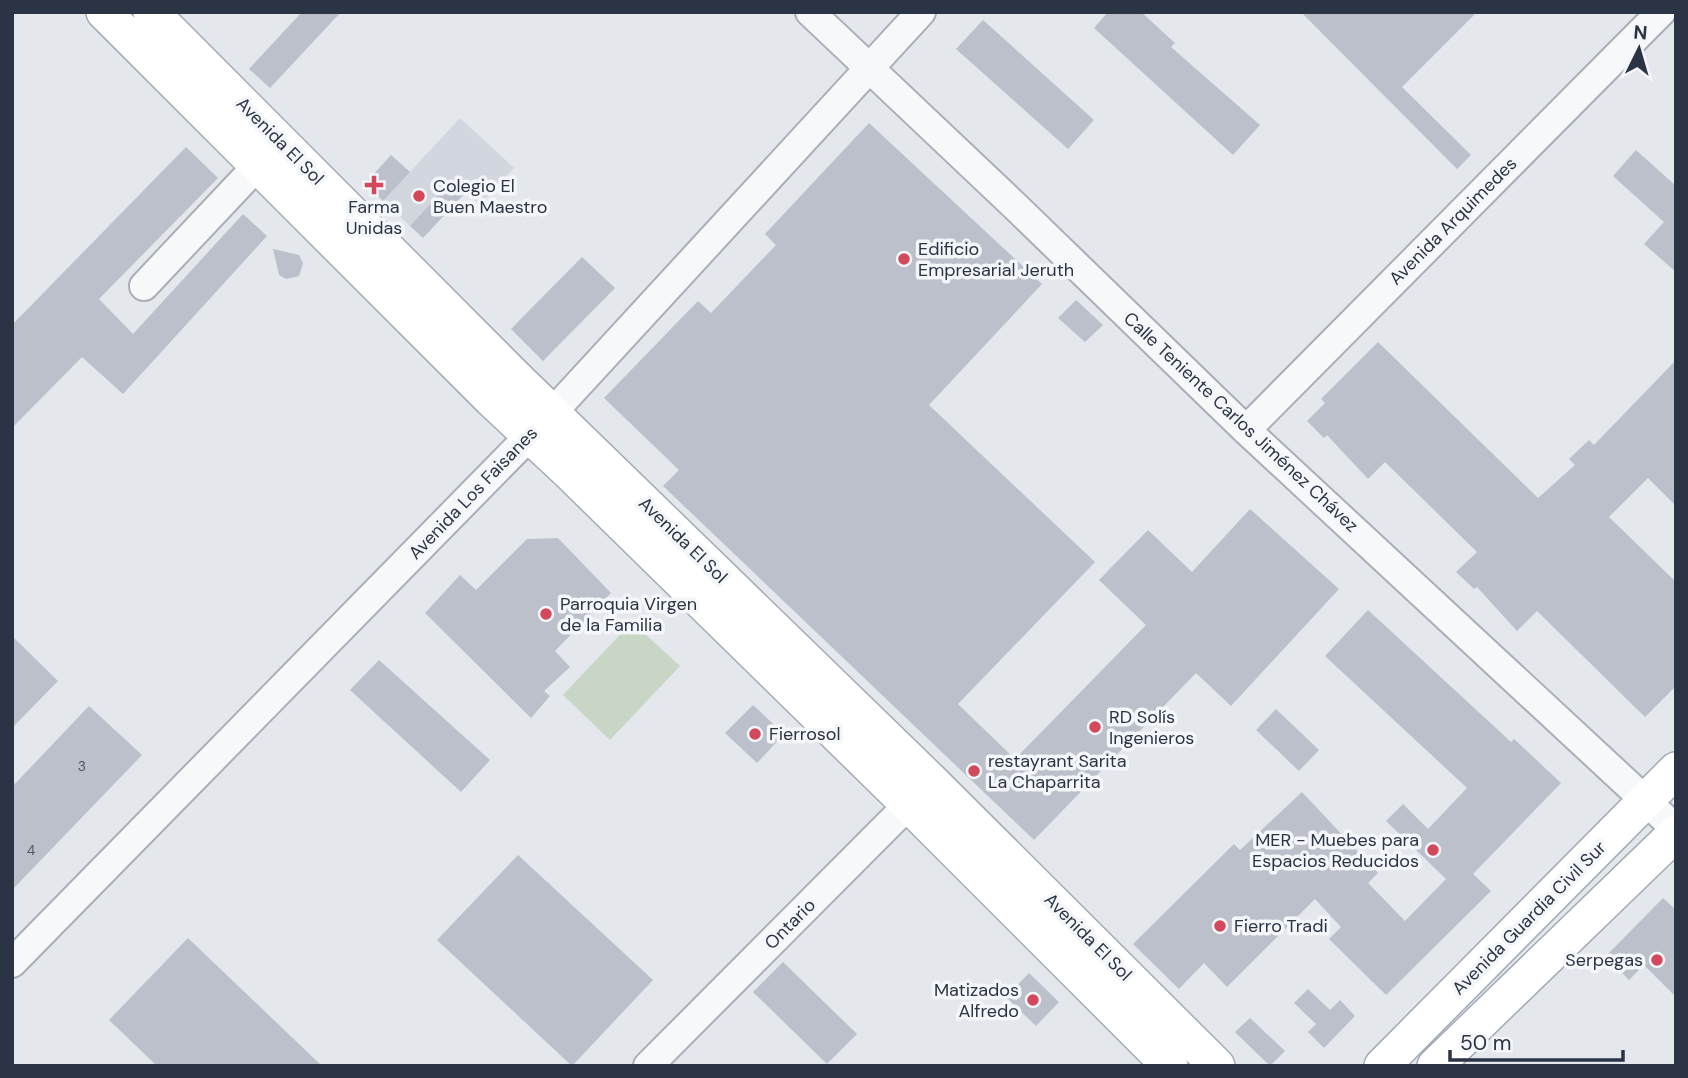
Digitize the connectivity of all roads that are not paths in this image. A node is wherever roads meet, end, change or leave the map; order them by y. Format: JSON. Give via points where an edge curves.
{"nodes":[{"id":1,"x":104,"y":12,"type":"edge"},
{"id":2,"x":151,"y":12,"type":"edge"},
{"id":3,"x":810,"y":12,"type":"edge"},
{"id":4,"x":921,"y":12,"type":"edge"},
{"id":5,"x":1661,"y":12,"type":"edge"},
{"id":6,"x":869,"y":68,"type":"junction"},
{"id":7,"x":257,"y":166,"type":"junction"},
{"id":8,"x":144,"y":286,"type":"dead end"},
{"id":9,"x":541,"y":424,"type":"junction"},
{"id":10,"x":1246,"y":430,"type":"junction"},
{"id":11,"x":1676,"y":770,"type":"edge"},
{"id":12,"x":920,"y":793,"type":"junction"},
{"id":13,"x":1646,"y":801,"type":"junction"},
{"id":14,"x":1676,"y":831,"type":"edge"},
{"id":15,"x":12,"y":963,"type":"edge"},
{"id":16,"x":1173,"y":1054,"type":"edge"},
{"id":17,"x":648,"y":1066,"type":"edge"},
{"id":18,"x":1217,"y":1066,"type":"edge"},
{"id":19,"x":1382,"y":1066,"type":"edge"},
{"id":20,"x":1436,"y":1066,"type":"edge"}],
"edges":[{"from":1,"to":7,"type":"main road","name":"Avenida El Sol"},
{"from":2,"to":9,"type":"main road","name":"Avenida El Sol"},
{"from":3,"to":6,"type":"street","name":"Calle Teniente Carlos Jiménez Chávez"},
{"from":4,"to":6,"type":"street","name":"Avenida Los Faisanes"},
{"from":5,"to":10,"type":"street","name":"Avenida Arquimedes"},
{"from":6,"to":9,"type":"street","name":"Avenida Los Faisanes"},
{"from":6,"to":10,"type":"street","name":"Calle Teniente Carlos Jiménez Chávez"},
{"from":7,"to":8,"type":"street"},
{"from":7,"to":9,"type":"main road","name":"Avenida El Sol"},
{"from":9,"to":12,"type":"main road","name":"Avenida El Sol"},
{"from":9,"to":15,"type":"street","name":"Avenida Los Faisanes"},
{"from":10,"to":13,"type":"street","name":"Calle Teniente Carlos Jiménez Chávez"},
{"from":11,"to":13,"type":"main road","name":"Avenida Guardia Civil Sur"},
{"from":12,"to":16,"type":"main road","name":"Avenida El Sol"},
{"from":12,"to":17,"type":"street","name":"Ontario"},
{"from":13,"to":14,"type":"street","name":"Calle Teniente Carlos Jiménez Chávez"},
{"from":13,"to":19,"type":"main road","name":"Avenida Guardia Civil Sur"},
{"from":14,"to":20,"type":"main road"},
{"from":16,"to":18,"type":"main road","name":"Avenida El Sol"}]}
